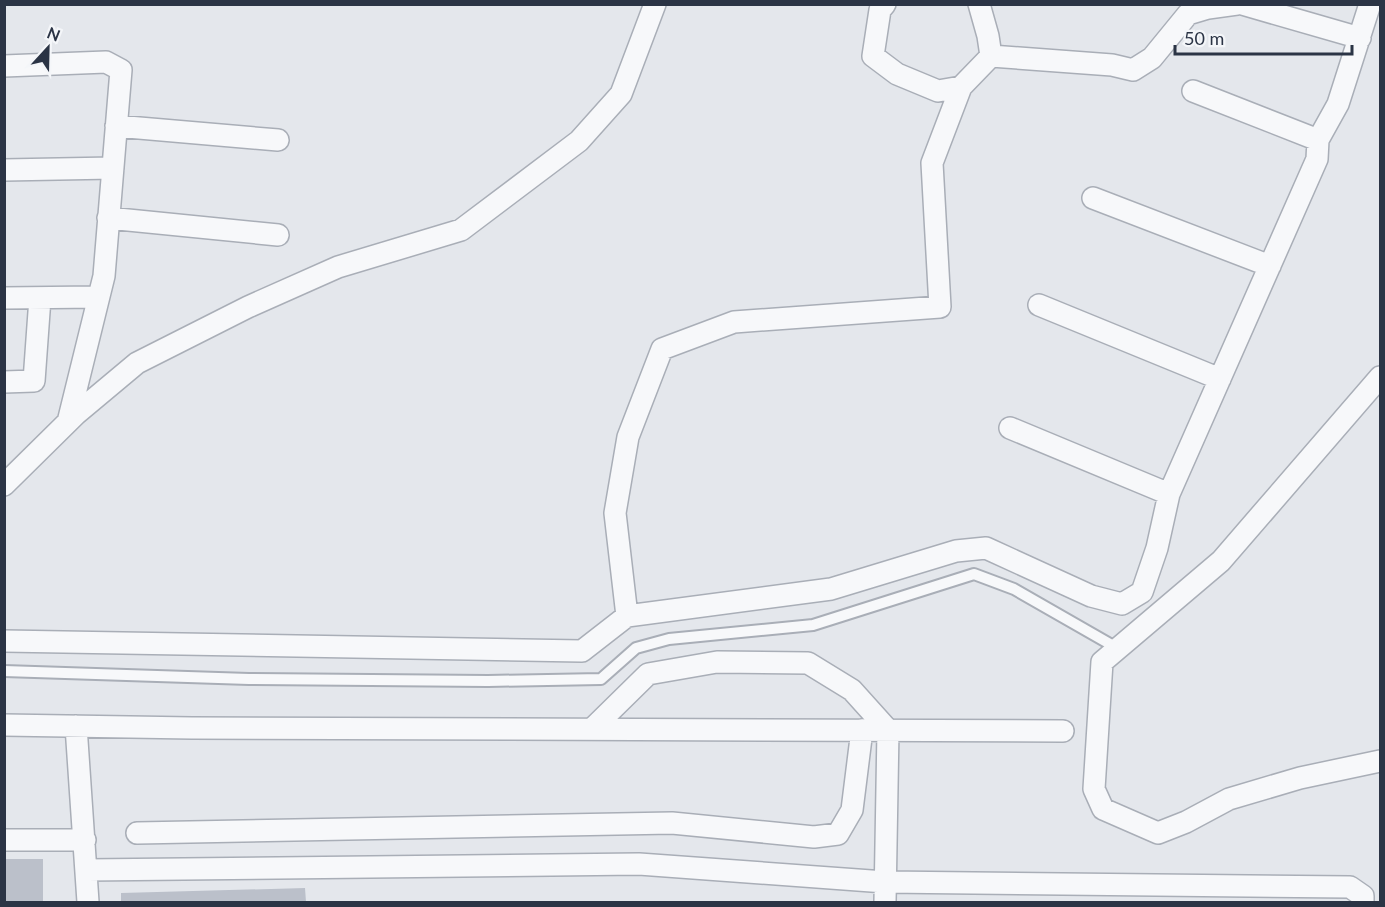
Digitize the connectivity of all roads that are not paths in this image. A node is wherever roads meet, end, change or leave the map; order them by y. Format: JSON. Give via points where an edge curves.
{"nodes":[{"id":1,"x":656,"y":4,"type":"edge"},
{"id":2,"x":885,"y":4,"type":"edge"},
{"id":3,"x":979,"y":4,"type":"edge"},
{"id":4,"x":1237,"y":4,"type":"edge"},
{"id":5,"x":1242,"y":4,"type":"edge"},
{"id":6,"x":1370,"y":4,"type":"edge"},
{"id":7,"x":1359,"y":38,"type":"junction"},
{"id":8,"x":992,"y":56,"type":"junction"},
{"id":9,"x":4,"y":66,"type":"edge"},
{"id":10,"x":961,"y":87,"type":"junction"},
{"id":11,"x":1193,"y":91,"type":"dead end"},
{"id":12,"x":116,"y":126,"type":"junction"},
{"id":13,"x":278,"y":140,"type":"dead end"},
{"id":14,"x":1318,"y":140,"type":"junction"},
{"id":15,"x":112,"y":168,"type":"junction"},
{"id":16,"x":4,"y":170,"type":"edge"},
{"id":17,"x":1094,"y":198,"type":"dead end"},
{"id":18,"x":108,"y":219,"type":"junction"},
{"id":19,"x":278,"y":235,"type":"dead end"},
{"id":20,"x":1270,"y":266,"type":"junction"},
{"id":21,"x":98,"y":297,"type":"junction"},
{"id":22,"x":4,"y":298,"type":"edge"},
{"id":23,"x":40,"y":298,"type":"junction"},
{"id":24,"x":1040,"y":305,"type":"dead end"},
{"id":25,"x":1380,"y":377,"type":"edge"},
{"id":26,"x":1220,"y":379,"type":"junction"},
{"id":27,"x":4,"y":382,"type":"edge"},
{"id":28,"x":68,"y":423,"type":"junction"},
{"id":29,"x":1010,"y":428,"type":"dead end"},
{"id":30,"x":4,"y":485,"type":"edge"},
{"id":31,"x":1169,"y":494,"type":"junction"},
{"id":32,"x":627,"y":616,"type":"junction"},
{"id":33,"x":4,"y":641,"type":"edge"},
{"id":34,"x":1117,"y":648,"type":"junction"},
{"id":35,"x":4,"y":671,"type":"edge"},
{"id":36,"x":4,"y":725,"type":"edge"},
{"id":37,"x":76,"y":726,"type":"junction"},
{"id":38,"x":592,"y":729,"type":"junction"},
{"id":39,"x":862,"y":730,"type":"junction"},
{"id":40,"x":888,"y":730,"type":"junction"},
{"id":41,"x":1063,"y":731,"type":"dead end"},
{"id":42,"x":1380,"y":761,"type":"edge"},
{"id":43,"x":137,"y":833,"type":"dead end"},
{"id":44,"x":4,"y":840,"type":"edge"},
{"id":45,"x":85,"y":840,"type":"junction"},
{"id":46,"x":87,"y":870,"type":"junction"},
{"id":47,"x":885,"y":892,"type":"edge"},
{"id":48,"x":1364,"y":900,"type":"edge"},
{"id":49,"x":88,"y":903,"type":"edge"}],
"edges":[{"from":1,"to":28,"type":"street","via":[[621,94],[579,141],[461,230],[338,267],[248,307],[136,363]]},
{"from":2,"to":10,"type":"street","via":[[880,10],[873,56],[897,74],[938,91]]},
{"from":3,"to":8,"type":"street"},
{"from":4,"to":8,"type":"street","via":[[1188,15],[1152,58],[1133,70]]},
{"from":5,"to":7,"type":"street"},
{"from":6,"to":7,"type":"street"},
{"from":7,"to":14,"type":"street","via":[[1338,104]]},
{"from":8,"to":10,"type":"street"},
{"from":9,"to":12,"type":"street","via":[[106,62],[121,70]]},
{"from":10,"to":32,"type":"street","via":[[932,163],[940,307],[734,322],[662,349],[628,436],[615,513]]},
{"from":11,"to":14,"type":"street"},
{"from":12,"to":13,"type":"street"},
{"from":12,"to":15,"type":"street"},
{"from":14,"to":20,"type":"street","via":[[1317,159]]},
{"from":15,"to":16,"type":"street"},
{"from":15,"to":18,"type":"street"},
{"from":17,"to":20,"type":"street"},
{"from":18,"to":19,"type":"street"},
{"from":18,"to":21,"type":"street","via":[[104,276]]},
{"from":20,"to":26,"type":"street"},
{"from":21,"to":23,"type":"street"},
{"from":21,"to":28,"type":"street"},
{"from":22,"to":23,"type":"street"},
{"from":23,"to":27,"type":"street","via":[[34,381]]},
{"from":24,"to":26,"type":"street"},
{"from":25,"to":34,"type":"street","via":[[1221,561]]},
{"from":26,"to":31,"type":"street"},
{"from":28,"to":30,"type":"street"},
{"from":29,"to":31,"type":"street"},
{"from":31,"to":32,"type":"street","via":[[1142,592],[1122,604],[1090,596],[986,548],[956,551],[831,589]]},
{"from":32,"to":33,"type":"street","via":[[582,651]]},
{"from":34,"to":35,"type":"lane","via":[[1014,589],[974,574],[813,625],[669,639],[636,648],[601,679],[249,679]]},
{"from":34,"to":42,"type":"street","via":[[1102,662],[1094,789],[1102,809],[1158,833],[1229,799],[1300,778]]},
{"from":36,"to":37,"type":"street"},
{"from":37,"to":38,"type":"street"},
{"from":37,"to":45,"type":"street"},
{"from":38,"to":39,"type":"street"},
{"from":38,"to":40,"type":"street","via":[[648,674],[728,662],[808,663],[852,690]]},
{"from":39,"to":40,"type":"street"},
{"from":39,"to":43,"type":"street","via":[[852,810],[838,834],[814,837],[672,824]]},
{"from":40,"to":41,"type":"street"},
{"from":40,"to":47,"type":"street"},
{"from":44,"to":45,"type":"street"},
{"from":45,"to":46,"type":"street"},
{"from":46,"to":47,"type":"street","via":[[639,864]]},
{"from":46,"to":49,"type":"street"},
{"from":47,"to":48,"type":"street","via":[[1350,887]]}]}
